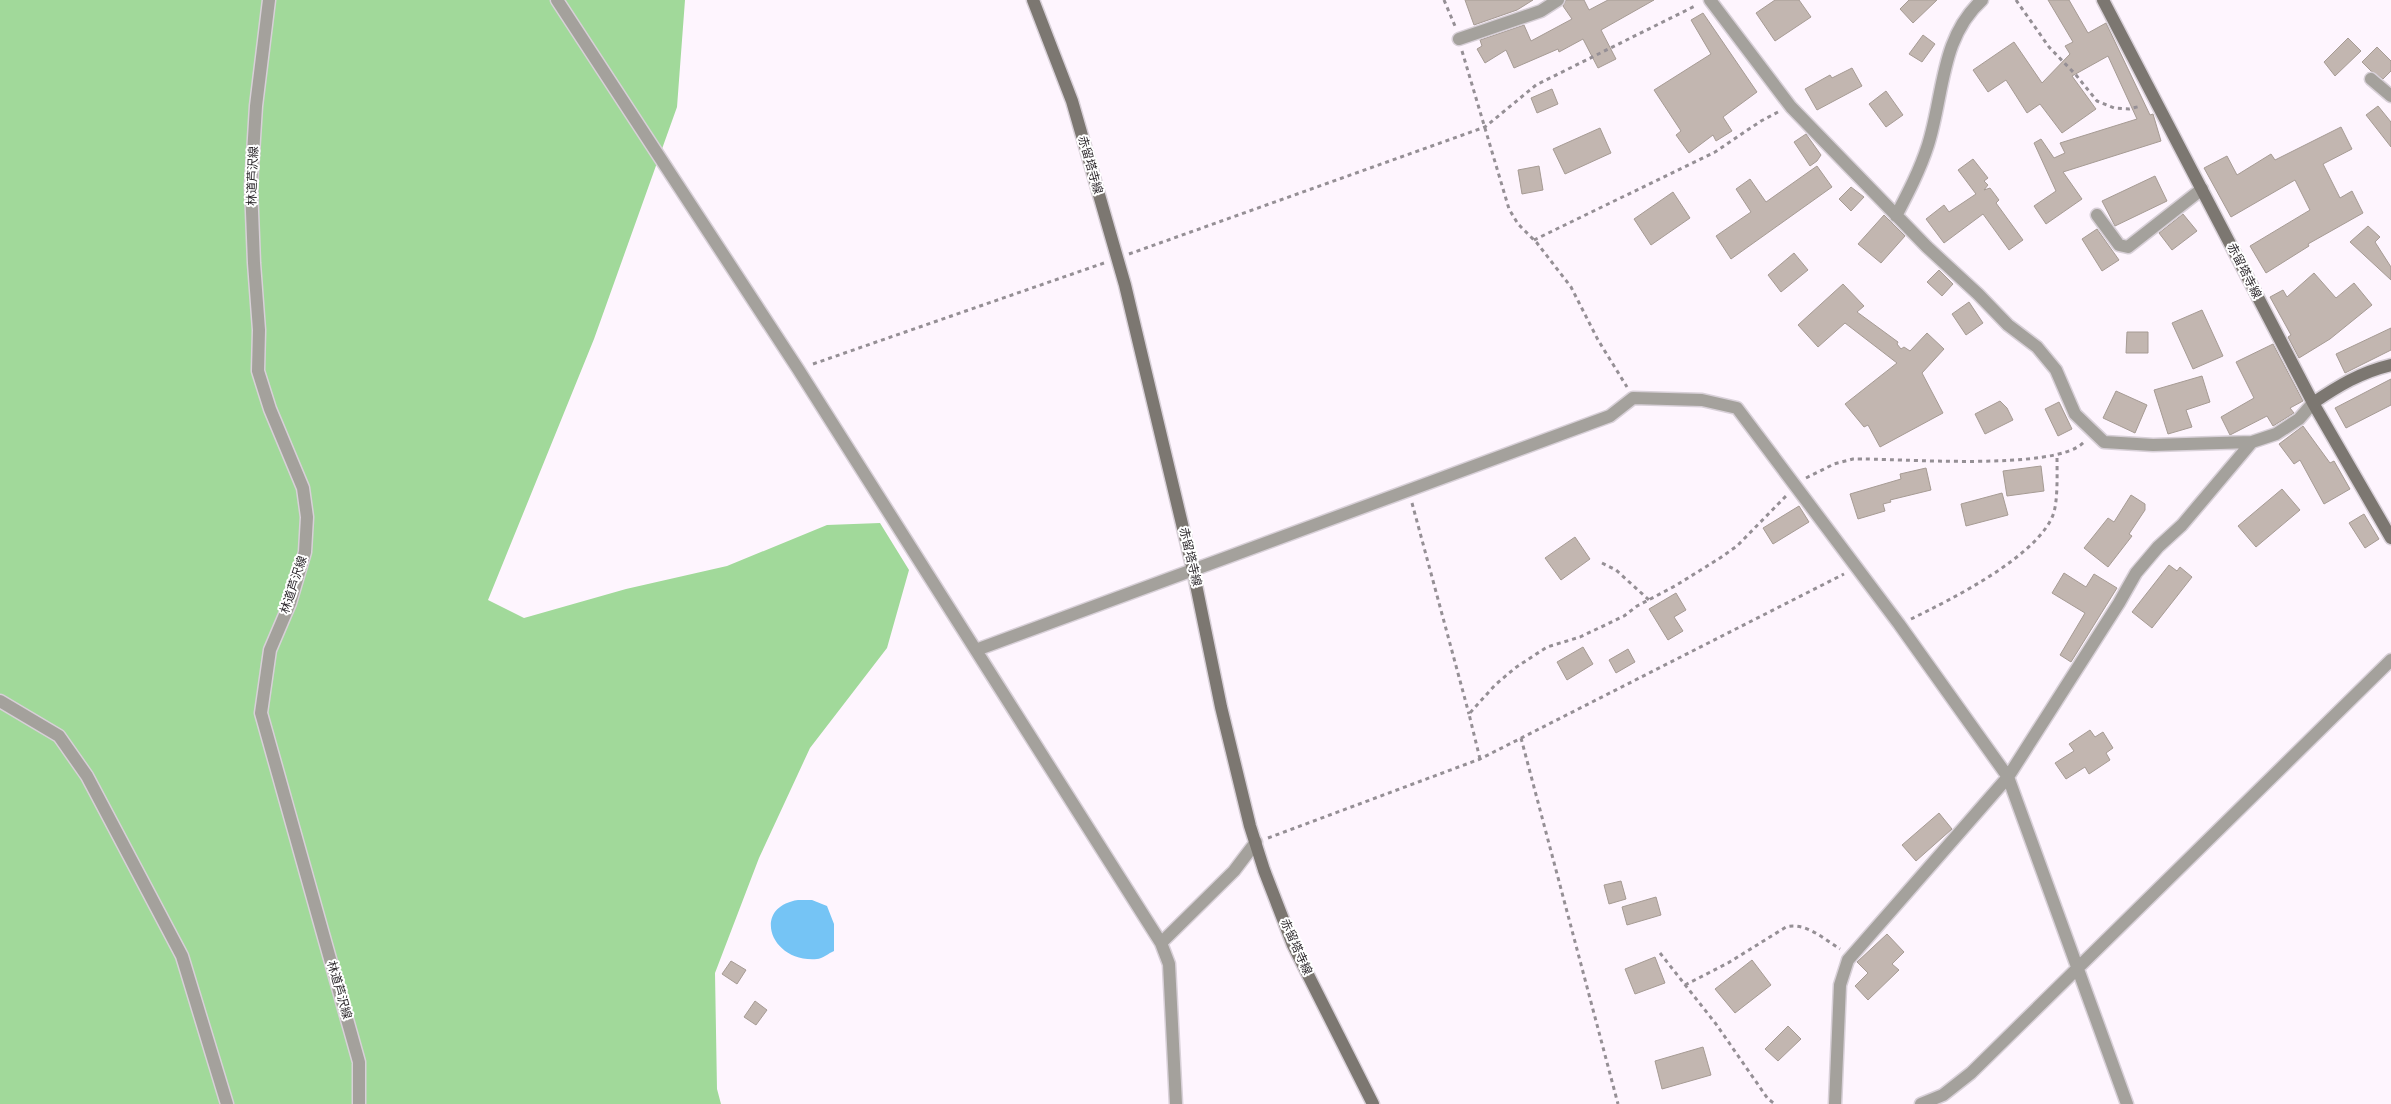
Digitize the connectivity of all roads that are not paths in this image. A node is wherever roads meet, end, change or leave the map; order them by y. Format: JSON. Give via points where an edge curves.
{"nodes":[{"id":1,"x":269,"y":0,"type":"edge"},
{"id":2,"x":557,"y":0,"type":"edge"},
{"id":3,"x":1033,"y":0,"type":"edge"},
{"id":4,"x":1558,"y":0,"type":"edge"},
{"id":5,"x":1982,"y":0,"type":"edge"},
{"id":6,"x":2103,"y":0,"type":"edge"},
{"id":7,"x":1704,"y":2,"type":"edge"},
{"id":8,"x":1459,"y":39,"type":"road end"},
{"id":9,"x":2372,"y":79,"type":"dead end"},
{"id":10,"x":2391,"y":96,"type":"edge"},
{"id":11,"x":2202,"y":189,"type":"junction"},
{"id":12,"x":2097,"y":215,"type":"dead end"},
{"id":13,"x":1896,"y":216,"type":"junction"},
{"id":14,"x":2391,"y":365,"type":"edge"},
{"id":15,"x":2313,"y":403,"type":"junction"},
{"id":16,"x":2252,"y":442,"type":"junction"},
{"id":17,"x":2391,"y":538,"type":"edge"},
{"id":18,"x":1194,"y":570,"type":"junction"},
{"id":19,"x":976,"y":650,"type":"junction"},
{"id":20,"x":2391,"y":660,"type":"edge"},
{"id":21,"x":0,"y":701,"type":"edge"},
{"id":22,"x":2008,"y":777,"type":"junction"},
{"id":23,"x":1256,"y":842,"type":"junction"},
{"id":24,"x":1161,"y":943,"type":"junction"},
{"id":25,"x":2078,"y":968,"type":"junction"},
{"id":26,"x":227,"y":1104,"type":"edge"},
{"id":27,"x":358,"y":1104,"type":"edge"},
{"id":28,"x":1176,"y":1104,"type":"edge"},
{"id":29,"x":1373,"y":1104,"type":"edge"},
{"id":30,"x":1835,"y":1104,"type":"edge"},
{"id":31,"x":1921,"y":1104,"type":"edge"},
{"id":32,"x":2127,"y":1104,"type":"edge"}],
"edges":[{"from":1,"to":27,"type":"street","name":"林道芦沢線","via":[[256,106],[251,186],[259,330],[258,370],[270,409],[304,488],[307,517],[306,552],[290,604],[270,650],[262,713],[359,1062]]},
{"from":2,"to":19,"type":"street","via":[[798,369]]},
{"from":3,"to":18,"type":"main road","name":"赤留塔寺線","via":[[1072,100],[1125,285]]},
{"from":4,"to":8,"type":"street","via":[[1541,11]]},
{"from":5,"to":13,"type":"street","via":[[1961,23],[1952,43],[1928,144]]},
{"from":6,"to":11,"type":"main road","name":"赤留塔寺線"},
{"from":7,"to":13,"type":"street","via":[[1791,107]]},
{"from":9,"to":10,"type":"street"},
{"from":11,"to":12,"type":"street","via":[[2128,247],[2119,246]]},
{"from":11,"to":15,"type":"main road","name":"赤留塔寺線"},
{"from":13,"to":16,"type":"street","via":[[2008,325],[2037,347],[2056,370],[2075,414],[2104,442]]},
{"from":14,"to":15,"type":"main road","via":[[2349,379]]},
{"from":15,"to":16,"type":"street","via":[[2299,419],[2276,434]]},
{"from":15,"to":17,"type":"main road","name":"赤留塔寺線"},
{"from":16,"to":22,"type":"street","via":[[2182,525],[2136,573]]},
{"from":18,"to":19,"type":"street"},
{"from":18,"to":22,"type":"street","via":[[1610,416],[1633,398],[1702,400],[1737,408],[1900,624]]},
{"from":18,"to":23,"type":"main road","name":"赤留塔寺線","via":[[1221,707]]},
{"from":19,"to":24,"type":"street"},
{"from":20,"to":25,"type":"street"},
{"from":21,"to":26,"type":"street","via":[[59,736],[87,776],[182,956]]},
{"from":22,"to":25,"type":"street"},
{"from":22,"to":30,"type":"street","via":[[1851,956],[1840,985]]},
{"from":23,"to":24,"type":"street","via":[[1234,872]]},
{"from":23,"to":29,"type":"main road","name":"赤留塔寺線","via":[[1293,945]]},
{"from":24,"to":28,"type":"street","via":[[1169,964]]},
{"from":25,"to":31,"type":"street","via":[[1957,1086]]},
{"from":25,"to":32,"type":"street"}]}
